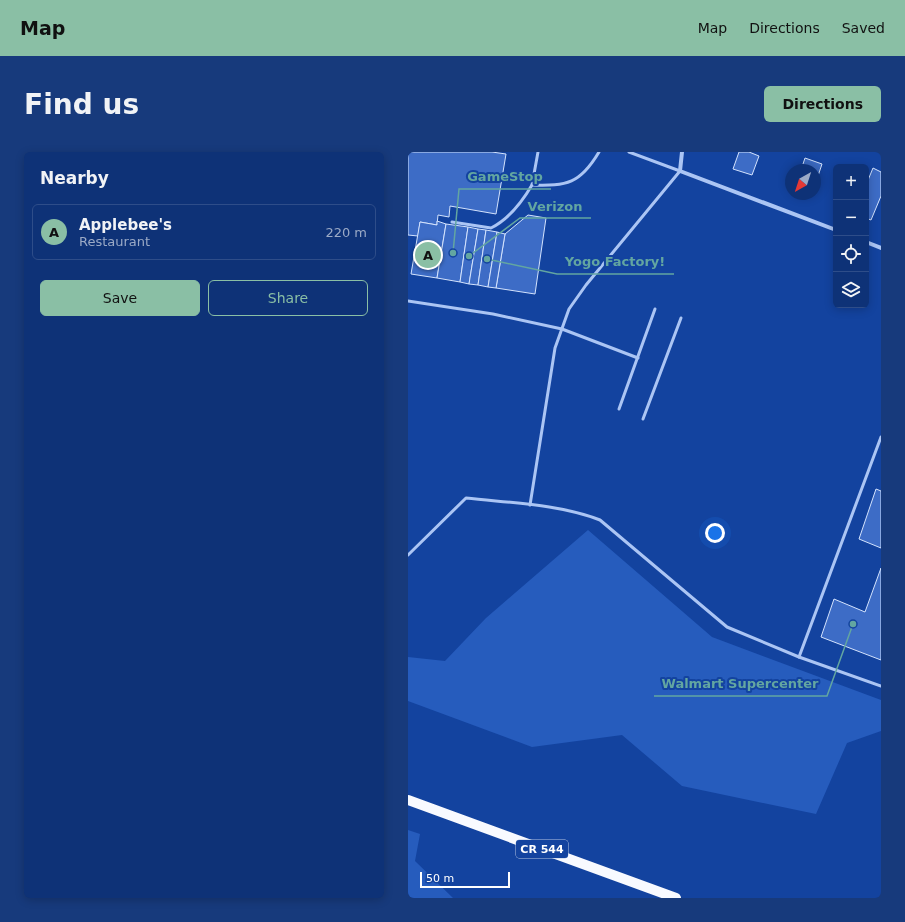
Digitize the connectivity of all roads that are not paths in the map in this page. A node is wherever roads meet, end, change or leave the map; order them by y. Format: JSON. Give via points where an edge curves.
{"nodes":[{"id":1,"x":538,"y":152,"type":"edge"},
{"id":2,"x":599,"y":152,"type":"edge"},
{"id":3,"x":629,"y":152,"type":"edge"},
{"id":4,"x":682,"y":152,"type":"edge"},
{"id":5,"x":680,"y":171,"type":"junction"},
{"id":6,"x":532,"y":185,"type":"junction"},
{"id":7,"x":452,"y":222,"type":"dead end"},
{"id":8,"x":833,"y":229,"type":"edge"},
{"id":9,"x":869,"y":243,"type":"edge"},
{"id":10,"x":881,"y":248,"type":"edge"},
{"id":11,"x":408,"y":300,"type":"edge"},
{"id":12,"x":655,"y":309,"type":"dead end"},
{"id":13,"x":681,"y":318,"type":"dead end"},
{"id":14,"x":562,"y":329,"type":"junction"},
{"id":15,"x":638,"y":358,"type":"junction"},
{"id":16,"x":619,"y":409,"type":"dead end"},
{"id":17,"x":643,"y":419,"type":"dead end"},
{"id":18,"x":881,"y":437,"type":"edge"},
{"id":19,"x":530,"y":504,"type":"junction"},
{"id":20,"x":408,"y":555,"type":"edge"},
{"id":21,"x":799,"y":657,"type":"junction"},
{"id":22,"x":881,"y":686,"type":"edge"},
{"id":23,"x":408,"y":800,"type":"edge"},
{"id":24,"x":676,"y":898,"type":"edge"}],
"edges":[{"from":1,"to":6,"type":"lane"},
{"from":2,"to":6,"type":"lane","via":[[580,178],[567,183]]},
{"from":3,"to":5,"type":"lane"},
{"from":4,"to":5,"type":"street"},
{"from":5,"to":8,"type":"street"},
{"from":5,"to":14,"type":"lane","via":[[586,285],[569,309]]},
{"from":6,"to":7,"type":"lane","via":[[523,200],[504,220],[492,228]]},
{"from":9,"to":10,"type":"street"},
{"from":11,"to":14,"type":"lane"},
{"from":12,"to":15,"type":"lane"},
{"from":13,"to":17,"type":"lane"},
{"from":14,"to":15,"type":"lane"},
{"from":14,"to":19,"type":"lane","via":[[555,348]]},
{"from":15,"to":16,"type":"lane"},
{"from":18,"to":21,"type":"lane"},
{"from":19,"to":20,"type":"lane","via":[[466,498]]},
{"from":19,"to":21,"type":"lane","via":[[584,514],[600,520],[727,627]]},
{"from":21,"to":22,"type":"lane"},
{"from":23,"to":24,"type":"main road","number":"CR 544"}]}
